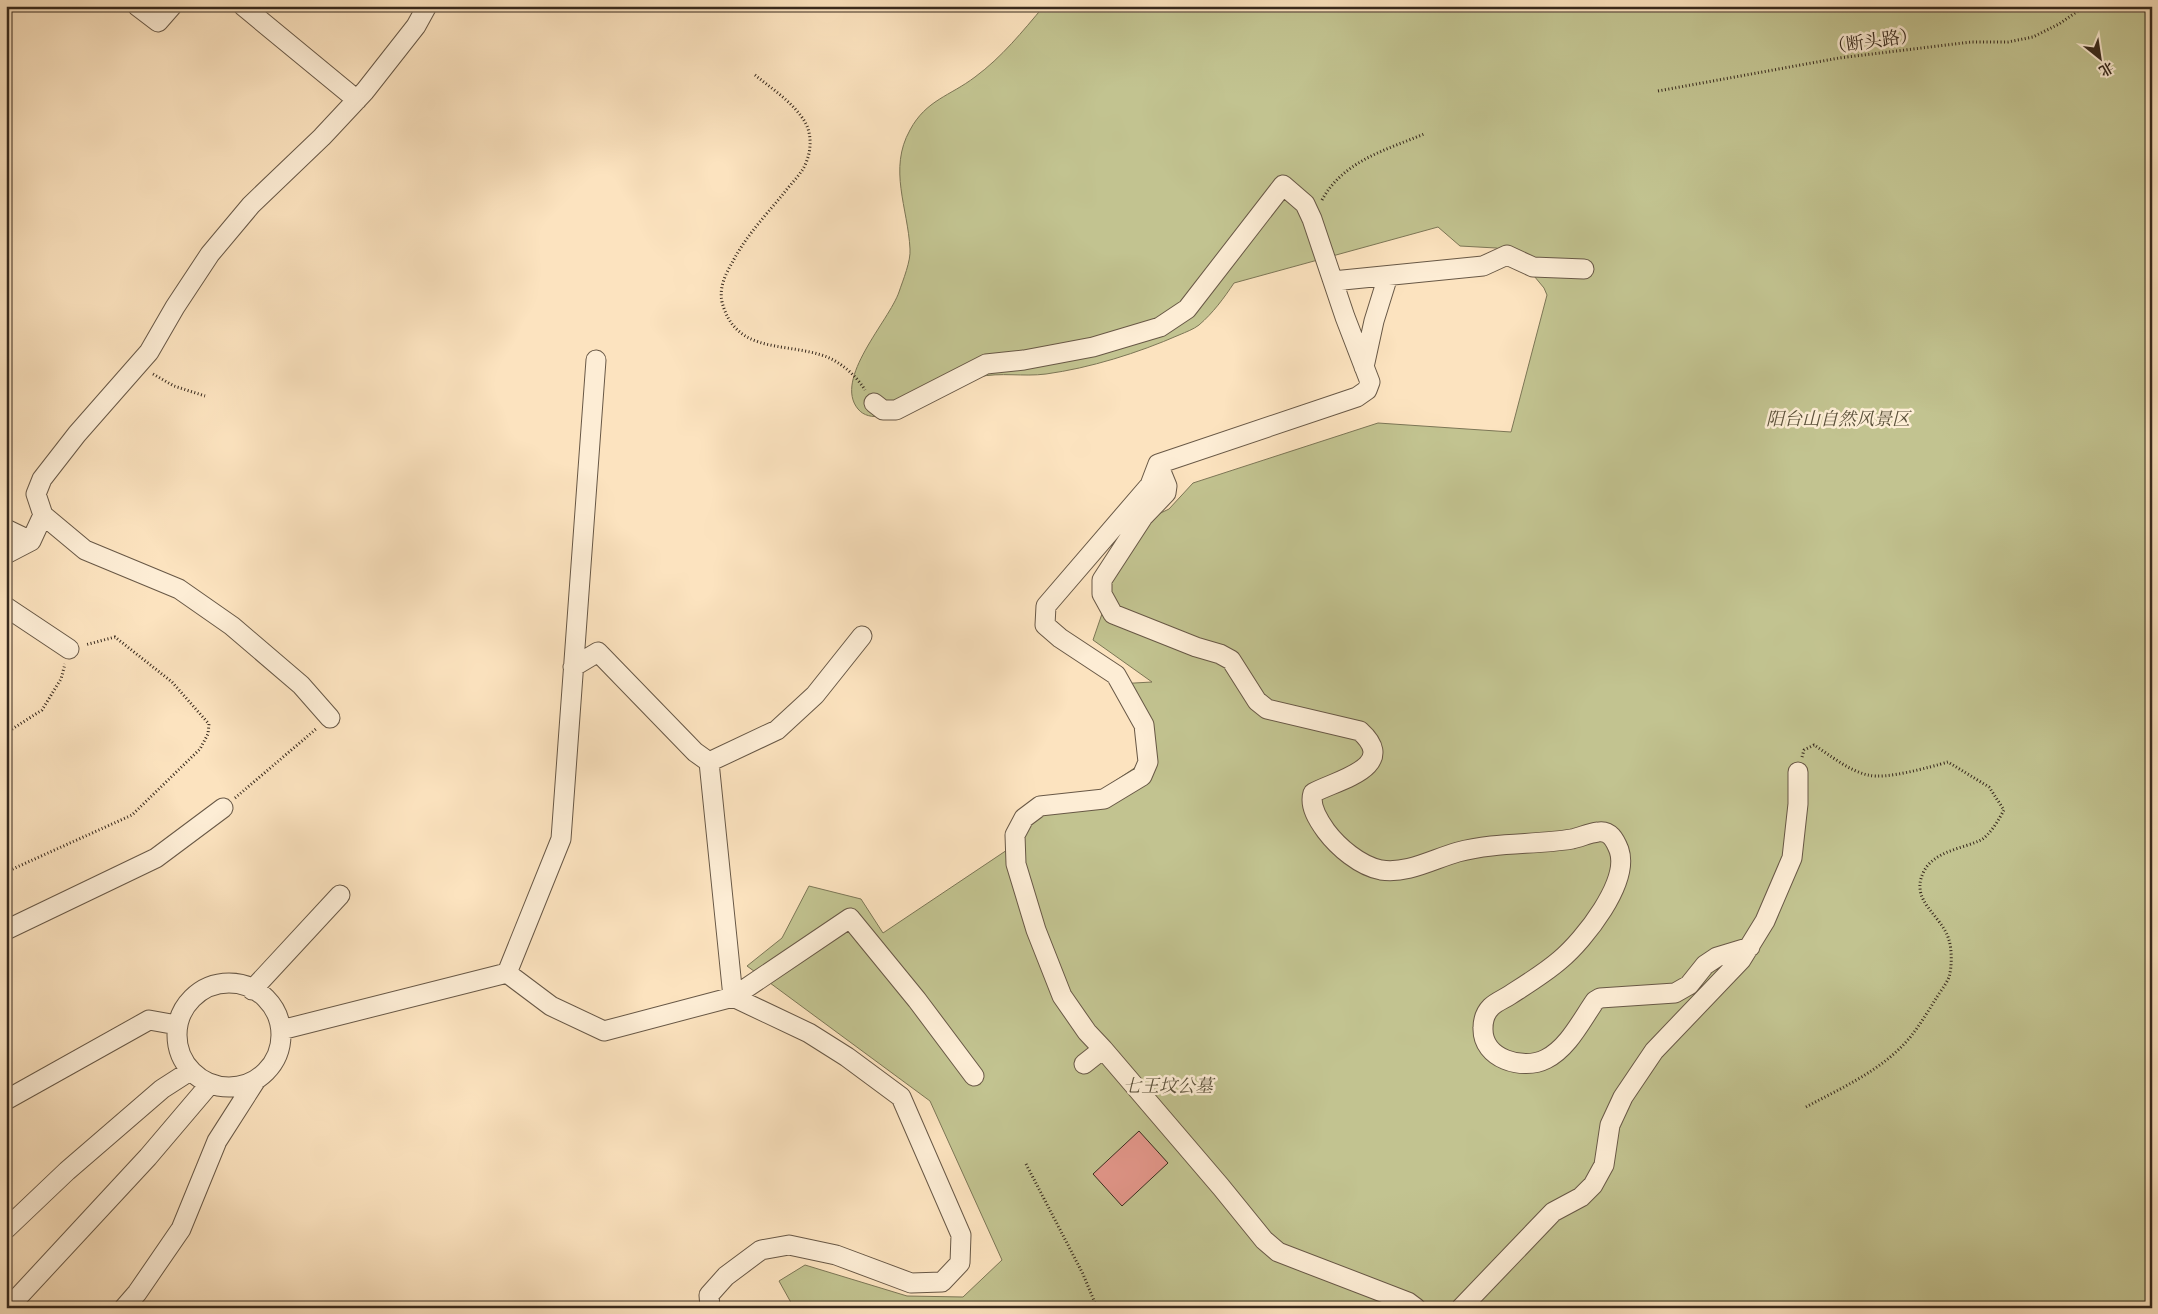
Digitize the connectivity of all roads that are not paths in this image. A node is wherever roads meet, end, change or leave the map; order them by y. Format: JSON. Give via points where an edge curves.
{"nodes":[{"id":1,"x":137,"y":6,"type":"edge"},
{"id":2,"x":172,"y":6,"type":"edge"},
{"id":3,"x":243,"y":6,"type":"edge"},
{"id":4,"x":427,"y":6,"type":"edge"},
{"id":5,"x":357,"y":100,"type":"junction"},
{"id":6,"x":1584,"y":269,"type":"dead end"},
{"id":7,"x":1388,"y":276,"type":"junction"},
{"id":8,"x":1333,"y":281,"type":"junction"},
{"id":9,"x":596,"y":360,"type":"dead end"},
{"id":10,"x":1364,"y":367,"type":"junction"},
{"id":11,"x":874,"y":403,"type":"road end"},
{"id":12,"x":1158,"y":464,"type":"junction"},
{"id":13,"x":43,"y":515,"type":"junction"},
{"id":14,"x":6,"y":529,"type":"edge"},
{"id":15,"x":31,"y":540,"type":"junction"},
{"id":16,"x":6,"y":554,"type":"edge"},
{"id":17,"x":6,"y":607,"type":"edge"},
{"id":18,"x":862,"y":636,"type":"dead end"},
{"id":19,"x":70,"y":649,"type":"road end"},
{"id":20,"x":574,"y":666,"type":"junction"},
{"id":21,"x":330,"y":718,"type":"road end"},
{"id":22,"x":709,"y":762,"type":"junction"},
{"id":23,"x":1798,"y":772,"type":"road end"},
{"id":24,"x":222,"y":808,"type":"road end"},
{"id":25,"x":340,"y":895,"type":"dead end"},
{"id":26,"x":6,"y":930,"type":"edge"},
{"id":27,"x":1750,"y":947,"type":"junction"},
{"id":28,"x":507,"y":973,"type":"junction"},
{"id":29,"x":252,"y":990,"type":"junction"},
{"id":30,"x":733,"y":997,"type":"junction"},
{"id":31,"x":177,"y":1026,"type":"junction"},
{"id":32,"x":281,"y":1030,"type":"junction"},
{"id":33,"x":1103,"y":1049,"type":"junction"},
{"id":34,"x":1084,"y":1064,"type":"dead end"},
{"id":35,"x":190,"y":1072,"type":"junction"},
{"id":36,"x":974,"y":1076,"type":"dead end"},
{"id":37,"x":256,"y":1080,"type":"junction"},
{"id":38,"x":210,"y":1084,"type":"junction"},
{"id":39,"x":6,"y":1100,"type":"edge"},
{"id":40,"x":6,"y":1229,"type":"edge"},
{"id":41,"x":8,"y":1308,"type":"edge"},
{"id":42,"x":124,"y":1308,"type":"edge"},
{"id":43,"x":710,"y":1308,"type":"edge"},
{"id":44,"x":1416,"y":1308,"type":"edge"},
{"id":45,"x":1461,"y":1308,"type":"edge"}],
"edges":[{"from":1,"to":2,"type":"street","via":[[158,22]]},
{"from":3,"to":5,"type":"street"},
{"from":4,"to":5,"type":"street","via":[[416,26]]},
{"from":5,"to":13,"type":"street","via":[[251,205],[205,262],[149,352],[42,479],[36,494]]},
{"from":6,"to":7,"type":"street","via":[[1533,267],[1507,255],[1483,266]]},
{"from":7,"to":8,"type":"street"},
{"from":7,"to":10,"type":"street"},
{"from":8,"to":10,"type":"street"},
{"from":8,"to":11,"type":"street","via":[[1305,204],[1283,185],[1187,309],[1160,327],[1093,346],[986,364],[896,410],[882,410]]},
{"from":9,"to":20,"type":"street"},
{"from":10,"to":12,"type":"street","via":[[1370,382],[1367,390],[1357,397]]},
{"from":12,"to":27,"type":"street","via":[[1167,486],[1166,493],[1143,517],[1102,580],[1102,594],[1113,614],[1231,660],[1257,701],[1267,709],[1360,731],[1369,739],[1371,761],[1363,770],[1313,793],[1314,812],[1334,842],[1368,866],[1404,870],[1459,852],[1599,832],[1612,837],[1621,857],[1620,870],[1608,902],[1560,960],[1491,1007],[1484,1020],[1483,1031],[1484,1041],[1490,1050],[1519,1064],[1543,1061],[1558,1053],[1600,998],[1675,993],[1718,957]]},
{"from":12,"to":33,"type":"street","via":[[1150,485],[1046,606],[1045,625],[1116,675],[1144,725],[1148,762],[1142,776],[1104,798],[1040,806],[1024,818],[1015,835],[1016,864],[1036,930],[1062,996]]},
{"from":13,"to":15,"type":"street"},
{"from":13,"to":21,"type":"street","via":[[86,550],[179,589],[232,626],[301,685]]},
{"from":14,"to":15,"type":"street"},
{"from":15,"to":16,"type":"street"},
{"from":17,"to":19,"type":"street"},
{"from":18,"to":22,"type":"street","via":[[815,695],[777,730]]},
{"from":20,"to":22,"type":"street","via":[[598,652],[695,752]]},
{"from":20,"to":28,"type":"street","via":[[561,839]]},
{"from":22,"to":30,"type":"street"},
{"from":23,"to":27,"type":"street","via":[[1792,858]]},
{"from":24,"to":26,"type":"street","via":[[156,858]]},
{"from":25,"to":29,"type":"street"},
{"from":27,"to":45,"type":"street","via":[[1642,1068],[1610,1125],[1604,1165],[1593,1185],[1581,1197],[1553,1212]]},
{"from":28,"to":30,"type":"street","via":[[551,1006],[604,1031]]},
{"from":28,"to":32,"type":"street"},
{"from":29,"to":31,"type":"street","via":[[229,983],[202,990],[186,1004]]},
{"from":29,"to":32,"type":"street","via":[[264,997],[274,1010]]},
{"from":30,"to":36,"type":"street","via":[[850,918]]},
{"from":30,"to":43,"type":"street","via":[[809,1033],[901,1097],[961,1235],[960,1263],[942,1282],[911,1283],[836,1255],[788,1245],[760,1250],[726,1276],[709,1295]]},
{"from":31,"to":35,"type":"street","via":[[178,1049]]},
{"from":31,"to":39,"type":"street","via":[[150,1020]]},
{"from":32,"to":37,"type":"street","via":[[276,1057]]},
{"from":33,"to":34,"type":"street"},
{"from":33,"to":44,"type":"street","via":[[1264,1240],[1278,1252],[1408,1302]]},
{"from":35,"to":38,"type":"street"},
{"from":35,"to":40,"type":"street","via":[[154,1095]]},
{"from":37,"to":38,"type":"street","via":[[235,1087]]},
{"from":37,"to":42,"type":"street","via":[[217,1141],[181,1229]]},
{"from":38,"to":41,"type":"street","via":[[148,1157]]}]}
